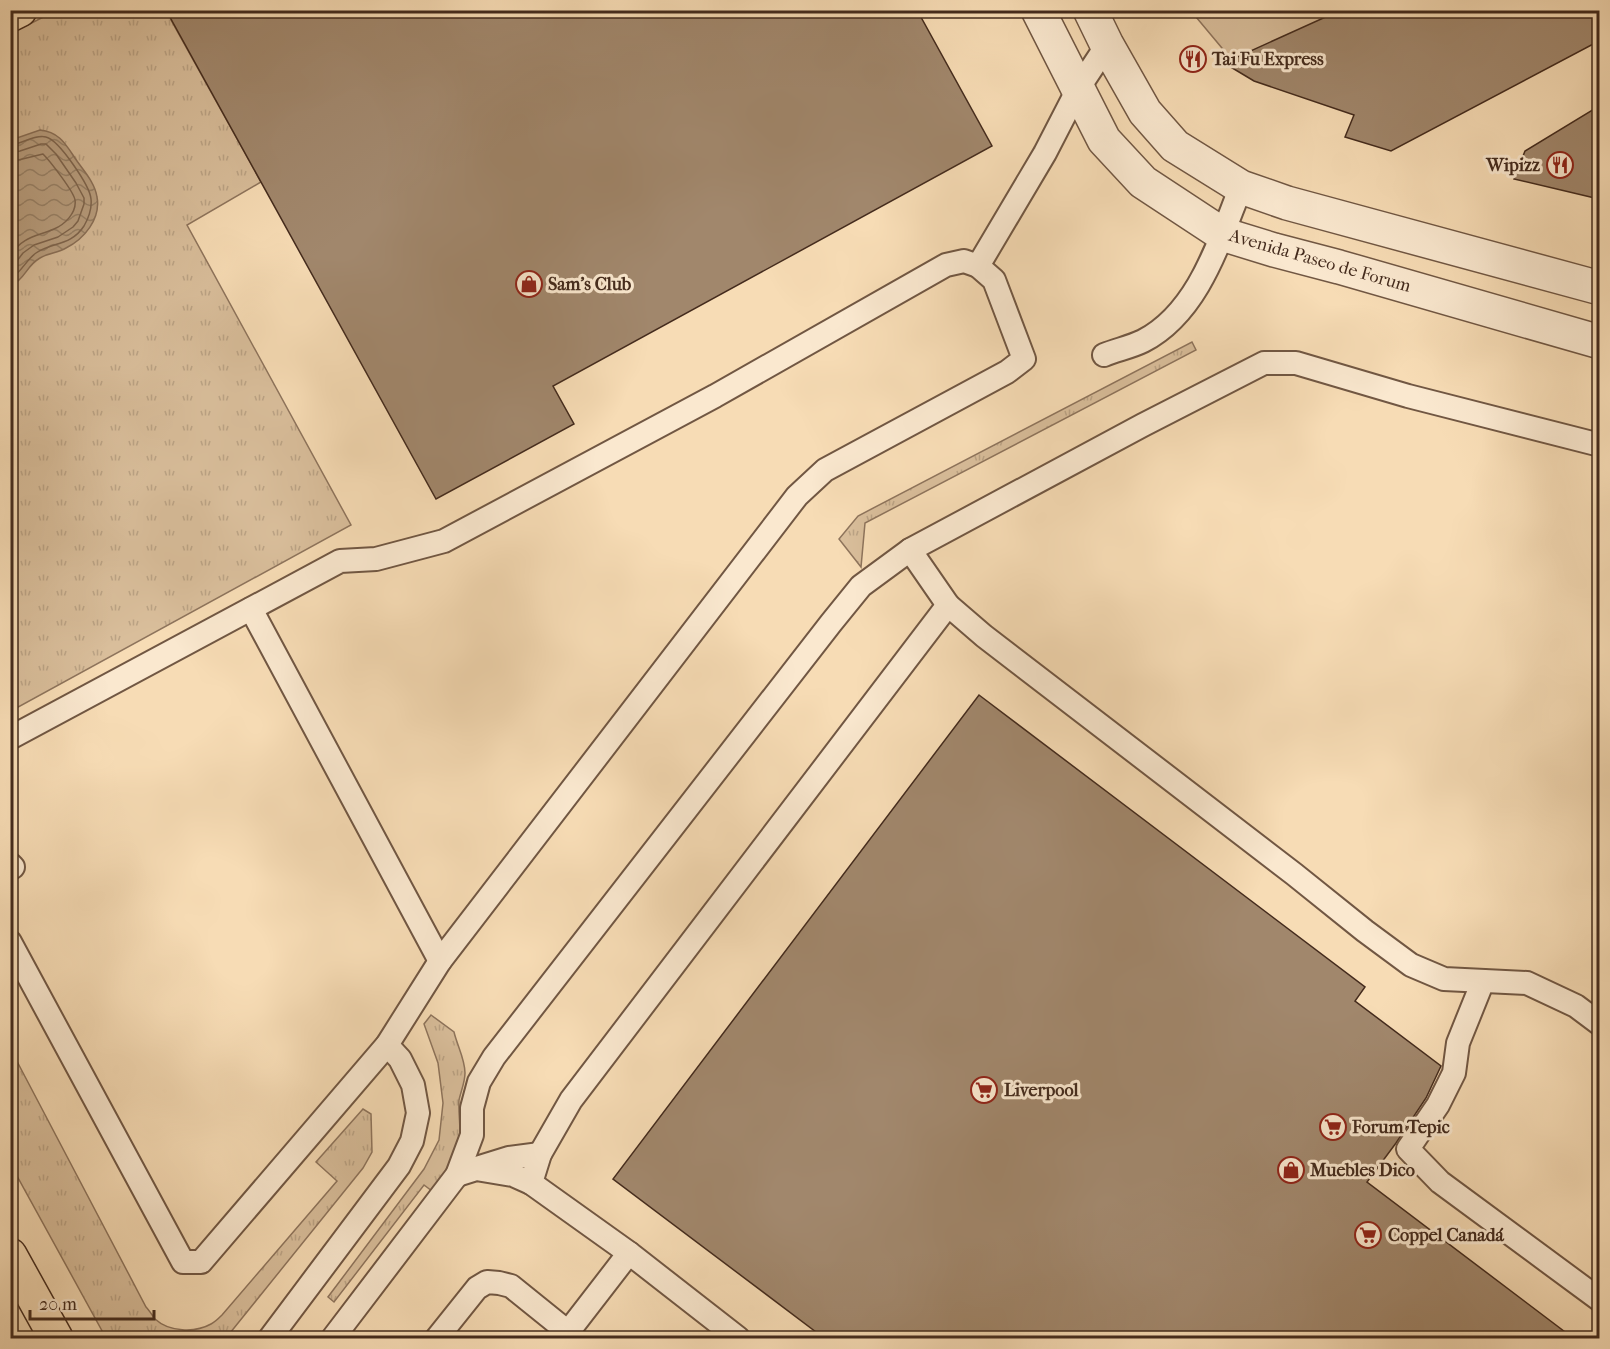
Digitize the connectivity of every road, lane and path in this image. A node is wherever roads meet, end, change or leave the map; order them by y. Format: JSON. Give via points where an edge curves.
{"nodes":[{"id":1,"x":20,"y":10,"type":"edge"},
{"id":2,"x":1038,"y":10,"type":"edge"},
{"id":3,"x":1090,"y":10,"type":"edge"},
{"id":4,"x":10,"y":15,"type":"edge"},
{"id":5,"x":1107,"y":45,"type":"junction"},
{"id":6,"x":1078,"y":89,"type":"junction"},
{"id":7,"x":1241,"y":187,"type":"junction"},
{"id":8,"x":1222,"y":234,"type":"junction"},
{"id":9,"x":978,"y":266,"type":"junction"},
{"id":10,"x":1599,"y":288,"type":"edge"},
{"id":11,"x":1599,"y":342,"type":"edge"},
{"id":12,"x":1104,"y":356,"type":"dead end"},
{"id":13,"x":1599,"y":445,"type":"edge"},
{"id":14,"x":910,"y":550,"type":"junction"},
{"id":15,"x":948,"y":605,"type":"junction"},
{"id":16,"x":251,"y":609,"type":"junction"},
{"id":17,"x":10,"y":738,"type":"edge"},
{"id":18,"x":10,"y":864,"type":"edge"},
{"id":19,"x":10,"y":869,"type":"edge"},
{"id":20,"x":10,"y":942,"type":"edge"},
{"id":21,"x":440,"y":961,"type":"junction"},
{"id":22,"x":1483,"y":981,"type":"junction"},
{"id":23,"x":1599,"y":1024,"type":"edge"},
{"id":24,"x":387,"y":1045,"type":"junction"},
{"id":25,"x":540,"y":1154,"type":"junction"},
{"id":26,"x":467,"y":1172,"type":"junction"},
{"id":27,"x":531,"y":1183,"type":"junction"},
{"id":28,"x":629,"y":1253,"type":"junction"},
{"id":29,"x":10,"y":1255,"type":"edge"},
{"id":30,"x":1599,"y":1300,"type":"edge"},
{"id":31,"x":56,"y":1338,"type":"edge"},
{"id":32,"x":270,"y":1338,"type":"edge"},
{"id":33,"x":333,"y":1338,"type":"edge"},
{"id":34,"x":437,"y":1338,"type":"edge"},
{"id":35,"x":738,"y":1338,"type":"edge"}],
"edges":[{"from":1,"to":4,"type":"main road"},
{"from":2,"to":6,"type":"street","name":"Avenida Paseo de Forum"},
{"from":3,"to":5,"type":"street"},
{"from":5,"to":6,"type":"lane"},
{"from":5,"to":7,"type":"street","via":[[1145,112],[1175,146]]},
{"from":6,"to":8,"type":"street","name":"Avenida Paseo de Forum","via":[[1104,140],[1143,182]]},
{"from":6,"to":9,"type":"lane"},
{"from":7,"to":8,"type":"lane"},
{"from":7,"to":10,"type":"street"},
{"from":8,"to":11,"type":"street","name":"Avenida Paseo de Forum"},
{"from":8,"to":12,"type":"lane","via":[[1202,280],[1176,317],[1143,342]]},
{"from":9,"to":16,"type":"lane","via":[[964,261],[946,265],[715,396],[444,541],[376,559],[340,561]]},
{"from":9,"to":21,"type":"lane","via":[[994,280],[1024,359],[1007,372],[825,470],[797,496]]},
{"from":13,"to":14,"type":"lane","via":[[1296,363],[1264,363]]},
{"from":14,"to":15,"type":"lane"},
{"from":14,"to":26,"type":"lane","via":[[861,586],[494,1057],[479,1082],[472,1108]]},
{"from":15,"to":22,"type":"lane","via":[[1411,965],[1444,979]]},
{"from":15,"to":25,"type":"lane","via":[[571,1100]]},
{"from":16,"to":17,"type":"lane"},
{"from":16,"to":21,"type":"lane"},
{"from":18,"to":19,"type":"lane"},
{"from":20,"to":24,"type":"lane","via":[[183,1262],[201,1262]]},
{"from":21,"to":24,"type":"lane"},
{"from":22,"to":23,"type":"lane","via":[[1527,983],[1576,1006]]},
{"from":22,"to":30,"type":"lane","via":[[1458,1043],[1454,1073],[1408,1149],[1440,1182]]},
{"from":24,"to":32,"type":"lane","via":[[400,1059],[413,1085],[418,1113],[412,1141],[399,1166]]},
{"from":25,"to":26,"type":"lane","via":[[509,1158]]},
{"from":25,"to":27,"type":"lane"},
{"from":26,"to":27,"type":"lane","via":[[513,1175]]},
{"from":26,"to":33,"type":"lane"},
{"from":27,"to":28,"type":"lane"},
{"from":28,"to":34,"type":"lane","via":[[568,1332],[512,1286],[487,1282],[477,1288]]},
{"from":28,"to":35,"type":"lane"},
{"from":29,"to":31,"type":"main road"}]}
